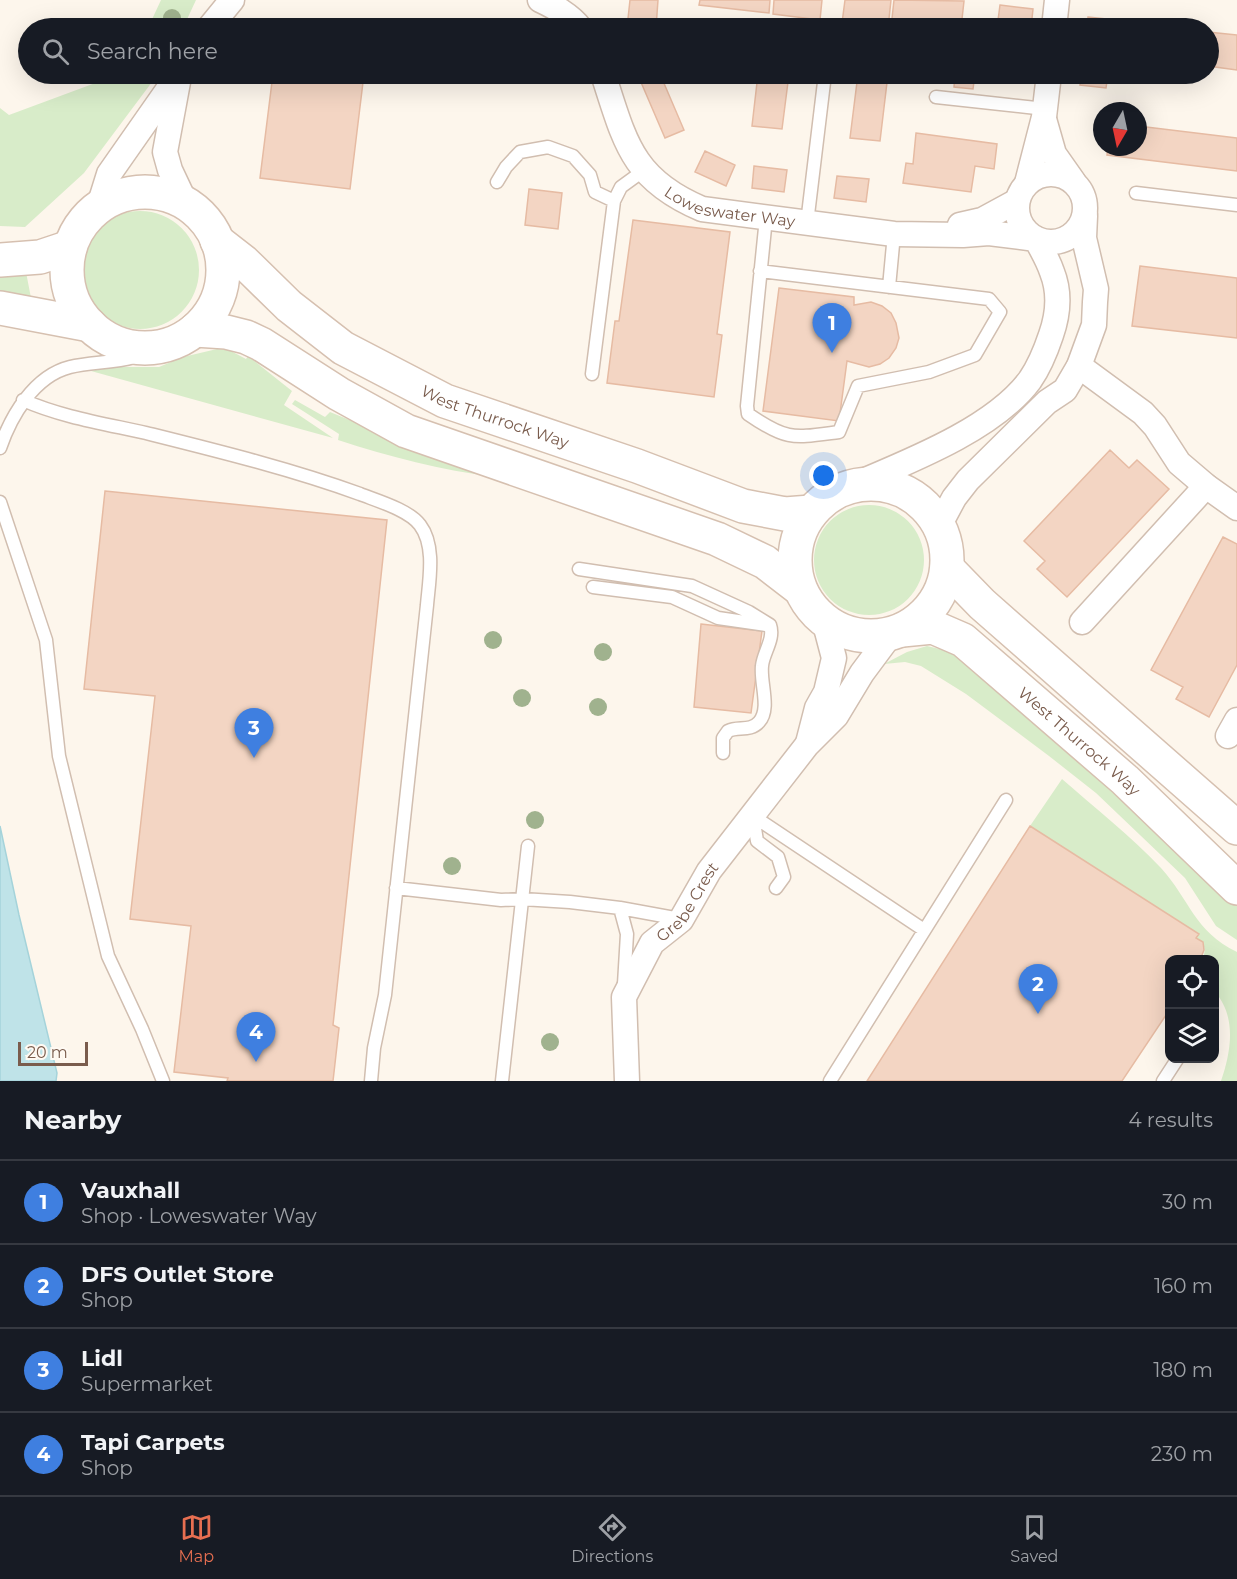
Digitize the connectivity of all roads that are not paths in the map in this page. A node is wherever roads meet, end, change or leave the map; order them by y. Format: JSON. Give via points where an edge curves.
{"nodes":[{"id":1,"x":213,"y":0,"type":"edge"},
{"id":2,"x":232,"y":0,"type":"edge"},
{"id":3,"x":1058,"y":0,"type":"edge"},
{"id":4,"x":545,"y":1,"type":"edge"},
{"id":5,"x":205,"y":18,"type":"edge"},
{"id":6,"x":217,"y":18,"type":"edge"},
{"id":7,"x":569,"y":18,"type":"edge"},
{"id":8,"x":1055,"y":18,"type":"edge"},
{"id":9,"x":173,"y":84,"type":"edge"},
{"id":10,"x":178,"y":84,"type":"edge"},
{"id":11,"x":606,"y":84,"type":"edge"},
{"id":12,"x":824,"y":84,"type":"edge"},
{"id":13,"x":1048,"y":84,"type":"edge"},
{"id":14,"x":936,"y":97,"type":"dead end"},
{"id":15,"x":1044,"y":113,"type":"junction"},
{"id":16,"x":643,"y":171,"type":"junction"},
{"id":17,"x":1073,"y":181,"type":"junction"},
{"id":18,"x":497,"y":182,"type":"dead end"},
{"id":19,"x":1022,"y":192,"type":"junction"},
{"id":20,"x":1136,"y":193,"type":"dead end"},
{"id":21,"x":614,"y":201,"type":"junction"},
{"id":22,"x":186,"y":204,"type":"junction"},
{"id":23,"x":1237,"y":205,"type":"edge"},
{"id":24,"x":99,"y":206,"type":"junction"},
{"id":25,"x":1085,"y":216,"type":"junction"},
{"id":26,"x":766,"y":218,"type":"junction"},
{"id":27,"x":807,"y":223,"type":"junction"},
{"id":28,"x":894,"y":234,"type":"junction"},
{"id":29,"x":932,"y":235,"type":"junction"},
{"id":30,"x":1036,"y":239,"type":"junction"},
{"id":31,"x":217,"y":241,"type":"junction"},
{"id":32,"x":70,"y":247,"type":"junction"},
{"id":33,"x":0,"y":260,"type":"edge"},
{"id":34,"x":760,"y":271,"type":"junction"},
{"id":35,"x":889,"y":287,"type":"junction"},
{"id":36,"x":0,"y":308,"type":"edge"},
{"id":37,"x":90,"y":325,"type":"junction"},
{"id":38,"x":195,"y":330,"type":"junction"},
{"id":39,"x":164,"y":345,"type":"junction"},
{"id":40,"x":1079,"y":366,"type":"junction"},
{"id":41,"x":592,"y":374,"type":"dead end"},
{"id":42,"x":23,"y":400,"type":"junction"},
{"id":43,"x":0,"y":448,"type":"edge"},
{"id":44,"x":1206,"y":486,"type":"junction"},
{"id":45,"x":849,"y":487,"type":"junction"},
{"id":46,"x":0,"y":502,"type":"edge"},
{"id":47,"x":1237,"y":508,"type":"edge"},
{"id":48,"x":811,"y":512,"type":"junction"},
{"id":49,"x":939,"y":526,"type":"junction"},
{"id":50,"x":947,"y":568,"type":"junction"},
{"id":51,"x":579,"y":569,"type":"dead end"},
{"id":52,"x":593,"y":587,"type":"dead end"},
{"id":53,"x":800,"y":589,"type":"junction"},
{"id":54,"x":824,"y":620,"type":"junction"},
{"id":55,"x":1082,"y":622,"type":"dead end"},
{"id":56,"x":770,"y":625,"type":"junction"},
{"id":57,"x":896,"y":632,"type":"junction"},
{"id":58,"x":807,"y":746,"type":"junction"},
{"id":59,"x":723,"y":753,"type":"dead end"},
{"id":60,"x":1006,"y":800,"type":"dead end"},
{"id":61,"x":753,"y":816,"type":"junction"},
{"id":62,"x":1237,"y":828,"type":"edge"},
{"id":63,"x":528,"y":846,"type":"dead end"},
{"id":64,"x":396,"y":888,"type":"junction"},
{"id":65,"x":777,"y":888,"type":"dead end"},
{"id":66,"x":1237,"y":888,"type":"edge"},
{"id":67,"x":522,"y":899,"type":"junction"},
{"id":68,"x":620,"y":908,"type":"junction"},
{"id":69,"x":681,"y":920,"type":"junction"},
{"id":70,"x":924,"y":930,"type":"junction"},
{"id":71,"x":624,"y":997,"type":"junction"},
{"id":72,"x":1175,"y":1063,"type":"edge"},
{"id":73,"x":163,"y":1081,"type":"edge"},
{"id":74,"x":371,"y":1081,"type":"edge"},
{"id":75,"x":502,"y":1081,"type":"edge"},
{"id":76,"x":627,"y":1081,"type":"edge"},
{"id":77,"x":830,"y":1081,"type":"edge"},
{"id":78,"x":1162,"y":1081,"type":"edge"}],
"edges":[{"from":1,"to":5,"type":"street"},
{"from":2,"to":6,"type":"street"},
{"from":3,"to":8,"type":"street"},
{"from":4,"to":7,"type":"street"},
{"from":9,"to":24,"type":"street","via":[[109,174]]},
{"from":10,"to":22,"type":"street","via":[[165,152]]},
{"from":11,"to":16,"type":"street","name":"Loweswater Way","via":[[625,140]]},
{"from":12,"to":27,"type":"lane"},
{"from":13,"to":15,"type":"street"},
{"from":14,"to":15,"type":"lane"},
{"from":15,"to":17,"type":"street","via":[[1054,154]]},
{"from":15,"to":19,"type":"street"},
{"from":16,"to":21,"type":"lane","via":[[621,187]]},
{"from":16,"to":26,"type":"street","name":"Loweswater Way","via":[[679,199],[702,209]]},
{"from":17,"to":19,"type":"street","via":[[1044,174]]},
{"from":17,"to":25,"type":"street","via":[[1084,197]]},
{"from":18,"to":21,"type":"lane","via":[[520,152],[548,147],[573,156],[590,175],[595,192]]},
{"from":19,"to":29,"type":"street","name":"Loweswater Way","via":[[982,220]]},
{"from":19,"to":30,"type":"street","via":[[1017,212],[1020,223]]},
{"from":20,"to":23,"type":"lane"},
{"from":21,"to":41,"type":"lane"},
{"from":22,"to":24,"type":"main road","via":[[165,194],[142,192],[120,196]]},
{"from":22,"to":31,"type":"main road","via":[[204,219]]},
{"from":24,"to":32,"type":"main road","via":[[81,224]]},
{"from":25,"to":30,"type":"street","via":[[1071,236],[1060,241]]},
{"from":25,"to":40,"type":"street","via":[[1084,238],[1096,296],[1094,325]]},
{"from":26,"to":27,"type":"street","name":"Loweswater Way"},
{"from":26,"to":34,"type":"lane"},
{"from":27,"to":28,"type":"street","name":"Loweswater Way"},
{"from":28,"to":29,"type":"street","name":"Loweswater Way"},
{"from":28,"to":35,"type":"lane"},
{"from":29,"to":30,"type":"street","name":"Loweswater Way","via":[[989,233]]},
{"from":30,"to":45,"type":"street","via":[[1053,273],[1056,321],[1047,350],[1029,381],[1000,410],[961,434],[907,463]]},
{"from":31,"to":38,"type":"main road","via":[[223,264],[221,289],[211,312]]},
{"from":31,"to":48,"type":"main road","name":"West Thurrock Way","via":[[343,348],[445,401],[743,506],[785,514]]},
{"from":32,"to":33,"type":"main road","via":[[40,257]]},
{"from":32,"to":37,"type":"main road","via":[[69,288]]},
{"from":34,"to":35,"type":"lane"},
{"from":34,"to":35,"type":"lane","via":[[748,414],[776,432],[797,437],[839,432],[858,386],[929,372],[975,356],[1000,312],[989,299]]},
{"from":36,"to":37,"type":"main road"},
{"from":37,"to":39,"type":"main road","via":[[112,340],[137,348]]},
{"from":38,"to":39,"type":"main road"},
{"from":38,"to":53,"type":"main road","via":[[246,337],[406,430],[717,539],[765,562]]},
{"from":39,"to":42,"type":"lane","via":[[134,357],[67,368],[42,382]]},
{"from":40,"to":44,"type":"street","via":[[1143,413],[1179,463]]},
{"from":40,"to":49,"type":"street","via":[[1065,390],[1047,402],[968,480]]},
{"from":42,"to":43,"type":"lane"},
{"from":42,"to":64,"type":"lane","via":[[342,488],[393,506],[419,523],[426,534],[430,576]]},
{"from":44,"to":47,"type":"street"},
{"from":44,"to":55,"type":"street"},
{"from":45,"to":48,"type":"main road"},
{"from":45,"to":49,"type":"main road","via":[[892,487],[916,498]]},
{"from":46,"to":73,"type":"lane","via":[[46,640],[59,756],[108,956]]},
{"from":48,"to":53,"type":"main road","via":[[800,532],[795,555]]},
{"from":49,"to":50,"type":"main road"},
{"from":50,"to":57,"type":"main road","via":[[936,601],[921,618]]},
{"from":50,"to":62,"type":"main road","via":[[1005,625]]},
{"from":51,"to":56,"type":"lane","via":[[692,586]]},
{"from":52,"to":56,"type":"lane","via":[[672,597],[718,618]]},
{"from":53,"to":54,"type":"main road"},
{"from":54,"to":57,"type":"main road","via":[[856,635]]},
{"from":54,"to":58,"type":"street","name":"Grebe Crest","via":[[834,658]]},
{"from":56,"to":59,"type":"lane","via":[[762,663],[763,717],[749,728],[728,730],[723,738]]},
{"from":57,"to":58,"type":"street","name":"Grebe Crest","via":[[862,673],[836,716]]},
{"from":57,"to":66,"type":"main road","name":"West Thurrock Way","via":[[933,627],[963,640],[1125,780]]},
{"from":58,"to":61,"type":"street","name":"Grebe Crest"},
{"from":60,"to":70,"type":"lane"},
{"from":61,"to":65,"type":"lane","via":[[757,841],[778,857],[784,876]]},
{"from":61,"to":69,"type":"street","name":"Grebe Crest","via":[[709,871]]},
{"from":61,"to":70,"type":"lane"},
{"from":63,"to":67,"type":"lane"},
{"from":64,"to":67,"type":"lane"},
{"from":64,"to":74,"type":"lane"},
{"from":67,"to":68,"type":"lane"},
{"from":67,"to":75,"type":"lane"},
{"from":68,"to":69,"type":"lane"},
{"from":68,"to":71,"type":"lane","via":[[627,934]]},
{"from":69,"to":71,"type":"street","name":"Grebe Crest","via":[[652,943]]},
{"from":70,"to":77,"type":"lane"},
{"from":71,"to":76,"type":"street","name":"Grebe Crest"},
{"from":72,"to":78,"type":"lane"}]}
